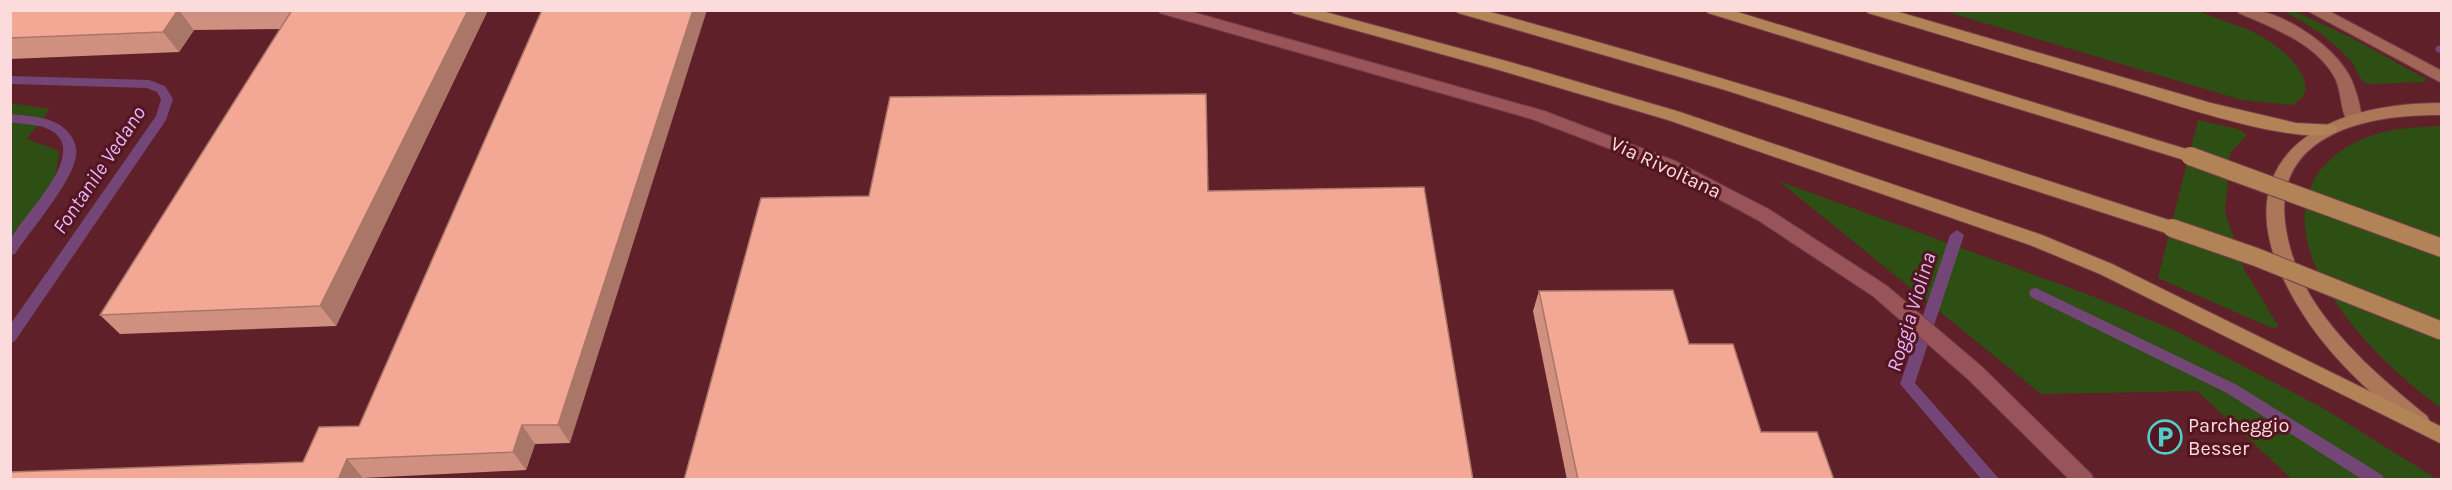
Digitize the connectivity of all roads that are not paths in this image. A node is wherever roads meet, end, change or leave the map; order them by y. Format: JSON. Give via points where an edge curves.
{"nodes":[{"id":1,"x":1165,"y":10,"type":"edge"},
{"id":2,"x":1299,"y":10,"type":"edge"},
{"id":3,"x":1463,"y":10,"type":"edge"},
{"id":4,"x":1713,"y":10,"type":"edge"},
{"id":5,"x":1873,"y":10,"type":"edge"},
{"id":6,"x":2244,"y":10,"type":"edge"},
{"id":7,"x":2313,"y":10,"type":"edge"},
{"id":8,"x":2442,"y":78,"type":"edge"},
{"id":9,"x":2442,"y":109,"type":"edge"},
{"id":10,"x":2354,"y":119,"type":"junction"},
{"id":11,"x":2329,"y":129,"type":"junction"},
{"id":12,"x":2442,"y":248,"type":"edge"},
{"id":13,"x":2442,"y":331,"type":"edge"},
{"id":14,"x":2441,"y":437,"type":"edge"},
{"id":15,"x":2084,"y":480,"type":"edge"}],
"edges":[{"from":1,"to":15,"type":"street","name":"Via Rivoltana","via":[[1538,114],[1650,157],[1764,215],[1840,262],[1900,306],[2018,413]]},
{"from":2,"to":14,"type":"highway","via":[[1674,116],[2036,240],[2117,275]]},
{"from":3,"to":13,"type":"highway","bridge":true,"via":[[1763,95],[2172,228]]},
{"from":4,"to":12,"type":"highway","bridge":true,"via":[[2190,156]]},
{"from":5,"to":11,"type":"highway","via":[[2210,109],[2295,129]]},
{"from":6,"to":10,"type":"main road","via":[[2294,32],[2325,54],[2349,90]]},
{"from":7,"to":8,"type":"main road"},
{"from":9,"to":10,"type":"main road","via":[[2390,111]]},
{"from":10,"to":11,"type":"main road"},
{"from":11,"to":14,"type":"main road","via":[[2300,149],[2279,182],[2275,222],[2285,263],[2315,316],[2348,356],[2399,405]]}]}
